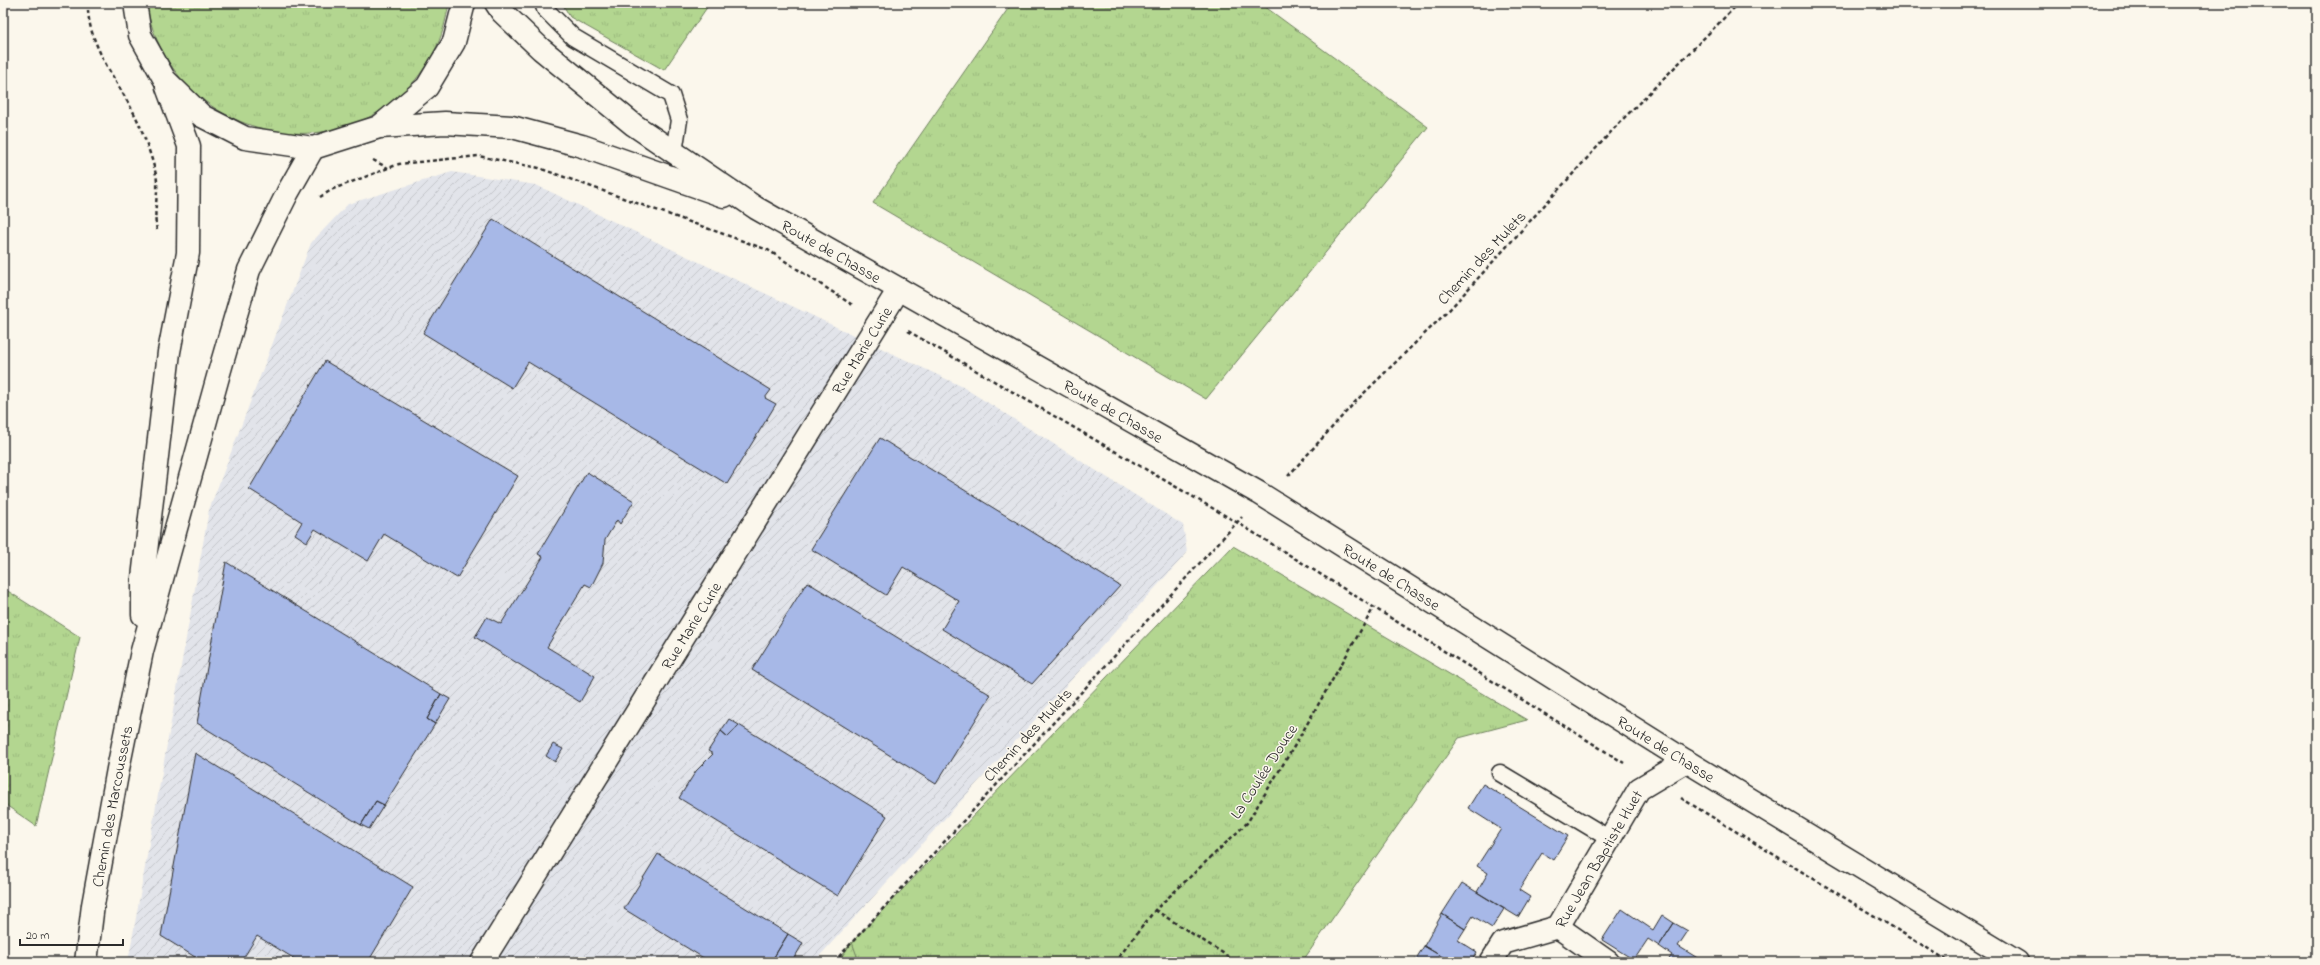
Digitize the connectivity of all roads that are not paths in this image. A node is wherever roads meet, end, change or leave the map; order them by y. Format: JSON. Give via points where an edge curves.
{"nodes":[{"id":1,"x":134,"y":3,"type":"edge"},
{"id":2,"x":464,"y":3,"type":"edge"},
{"id":3,"x":496,"y":3,"type":"edge"},
{"id":4,"x":543,"y":3,"type":"edge"},
{"id":5,"x":164,"y":80,"type":"junction"},
{"id":6,"x":379,"y":127,"type":"junction"},
{"id":7,"x":313,"y":148,"type":"junction"},
{"id":8,"x":674,"y":152,"type":"junction"},
{"id":9,"x":756,"y":208,"type":"junction"},
{"id":10,"x":899,"y":289,"type":"junction"},
{"id":11,"x":142,"y":651,"type":"junction"},
{"id":12,"x":1686,"y":761,"type":"junction"},
{"id":13,"x":1500,"y":773,"type":"dead end"},
{"id":14,"x":1610,"y":839,"type":"junction"},
{"id":15,"x":1558,"y":927,"type":"junction"},
{"id":16,"x":86,"y":962,"type":"edge"},
{"id":17,"x":482,"y":962,"type":"edge"},
{"id":18,"x":1491,"y":962,"type":"edge"},
{"id":19,"x":1608,"y":962,"type":"edge"},
{"id":20,"x":2017,"y":962,"type":"edge"}],
"edges":[{"from":1,"to":5,"type":"main road","via":[[140,35]]},
{"from":2,"to":6,"type":"main road","via":[[454,42],[427,87]]},
{"from":3,"to":8,"type":"main road","via":[[502,12],[541,49],[634,125]]},
{"from":4,"to":8,"type":"lane","via":[[544,9],[573,37],[671,95],[679,120]]},
{"from":5,"to":7,"type":"main road","via":[[202,116],[245,138]]},
{"from":5,"to":11,"type":"main road","via":[[189,146],[188,253],[169,352],[144,570]]},
{"from":6,"to":7,"type":"main road","via":[[339,142]]},
{"from":6,"to":9,"type":"main road","via":[[445,123],[512,127],[582,146]]},
{"from":7,"to":11,"type":"main road","via":[[249,270]]},
{"from":8,"to":9,"type":"main road"},
{"from":9,"to":10,"type":"main road","name":"Route de Chasse"},
{"from":10,"to":12,"type":"main road","name":"Route de Chasse","via":[[1263,496]]},
{"from":10,"to":17,"type":"main road","name":"Rue Marie Curie"},
{"from":11,"to":16,"type":"main road","name":"Chemin des Marcoussets","via":[[93,905]]},
{"from":12,"to":14,"type":"main road","name":"Rue Jean Baptiste Huet","via":[[1639,789]]},
{"from":12,"to":20,"type":"main road","name":"Route de Chasse"},
{"from":13,"to":14,"type":"lane"},
{"from":14,"to":15,"type":"main road","name":"Rue Jean Baptiste Huet"},
{"from":15,"to":18,"type":"main road","name":"Rue Jean Baptiste Huet","via":[[1503,943]]},
{"from":15,"to":19,"type":"main road"}]}
